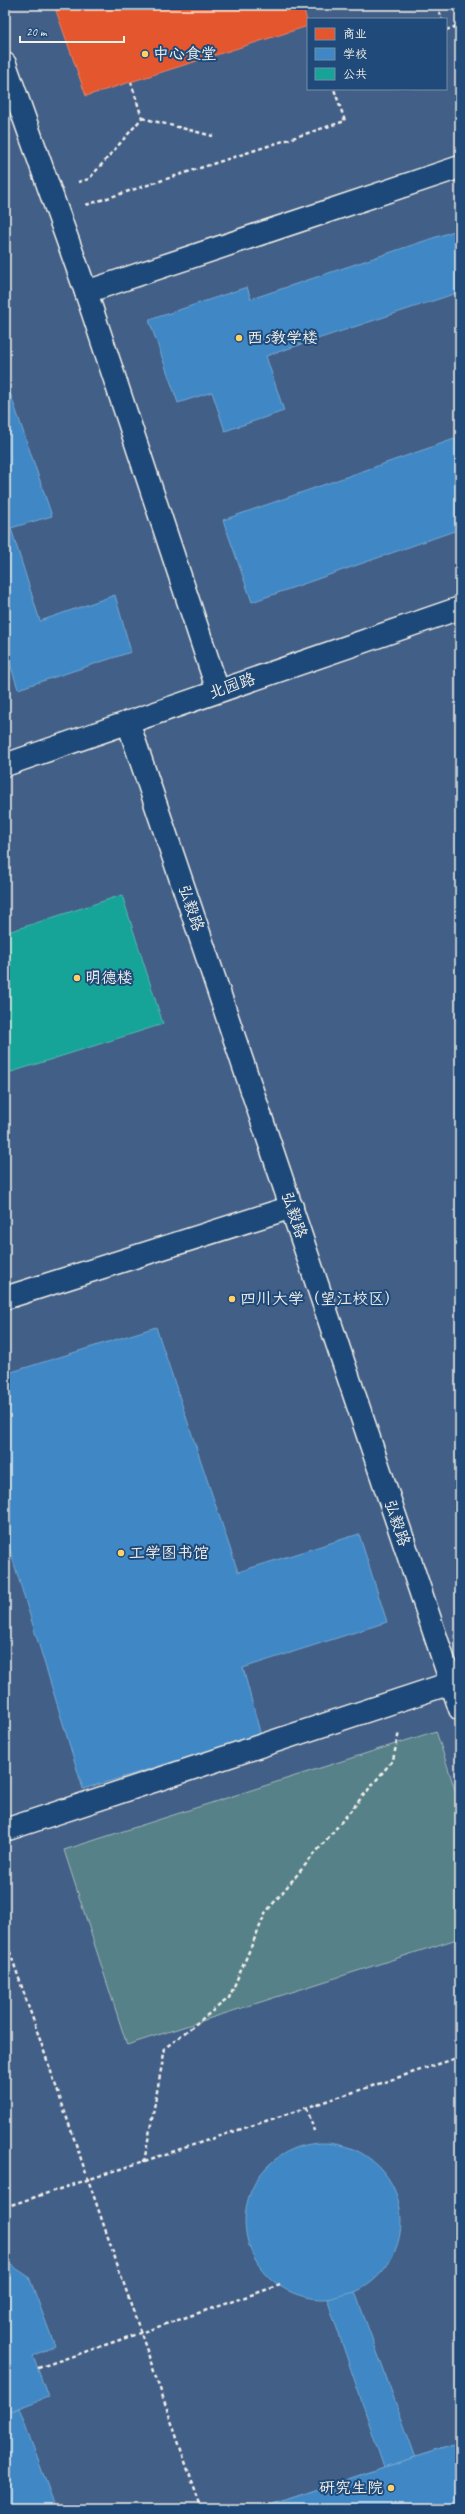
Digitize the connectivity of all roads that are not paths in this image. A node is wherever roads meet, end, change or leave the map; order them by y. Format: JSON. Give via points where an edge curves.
{"nodes":[{"id":1,"x":5,"y":64,"type":"edge"},
{"id":2,"x":460,"y":167,"type":"edge"},
{"id":3,"x":86,"y":292,"type":"junction"},
{"id":4,"x":460,"y":608,"type":"edge"},
{"id":5,"x":218,"y":691,"type":"junction"},
{"id":6,"x":128,"y":722,"type":"junction"},
{"id":7,"x":5,"y":765,"type":"edge"},
{"id":8,"x":292,"y":1207,"type":"junction"},
{"id":9,"x":5,"y":1298,"type":"edge"},
{"id":10,"x":456,"y":1682,"type":"edge"},
{"id":11,"x":460,"y":1709,"type":"edge"},
{"id":12,"x":5,"y":1830,"type":"edge"}],
"edges":[{"from":1,"to":3,"type":"street"},
{"from":2,"to":3,"type":"street"},
{"from":3,"to":5,"type":"street"},
{"from":4,"to":5,"type":"street","name":"北园路"},
{"from":5,"to":6,"type":"street","name":"北园路"},
{"from":6,"to":7,"type":"street","name":"北园路"},
{"from":6,"to":8,"type":"street","name":"弘毅路"},
{"from":8,"to":9,"type":"street"},
{"from":8,"to":10,"type":"street","name":"弘毅路"},
{"from":10,"to":11,"type":"street","name":"弘毅路"},
{"from":10,"to":12,"type":"street"}]}
